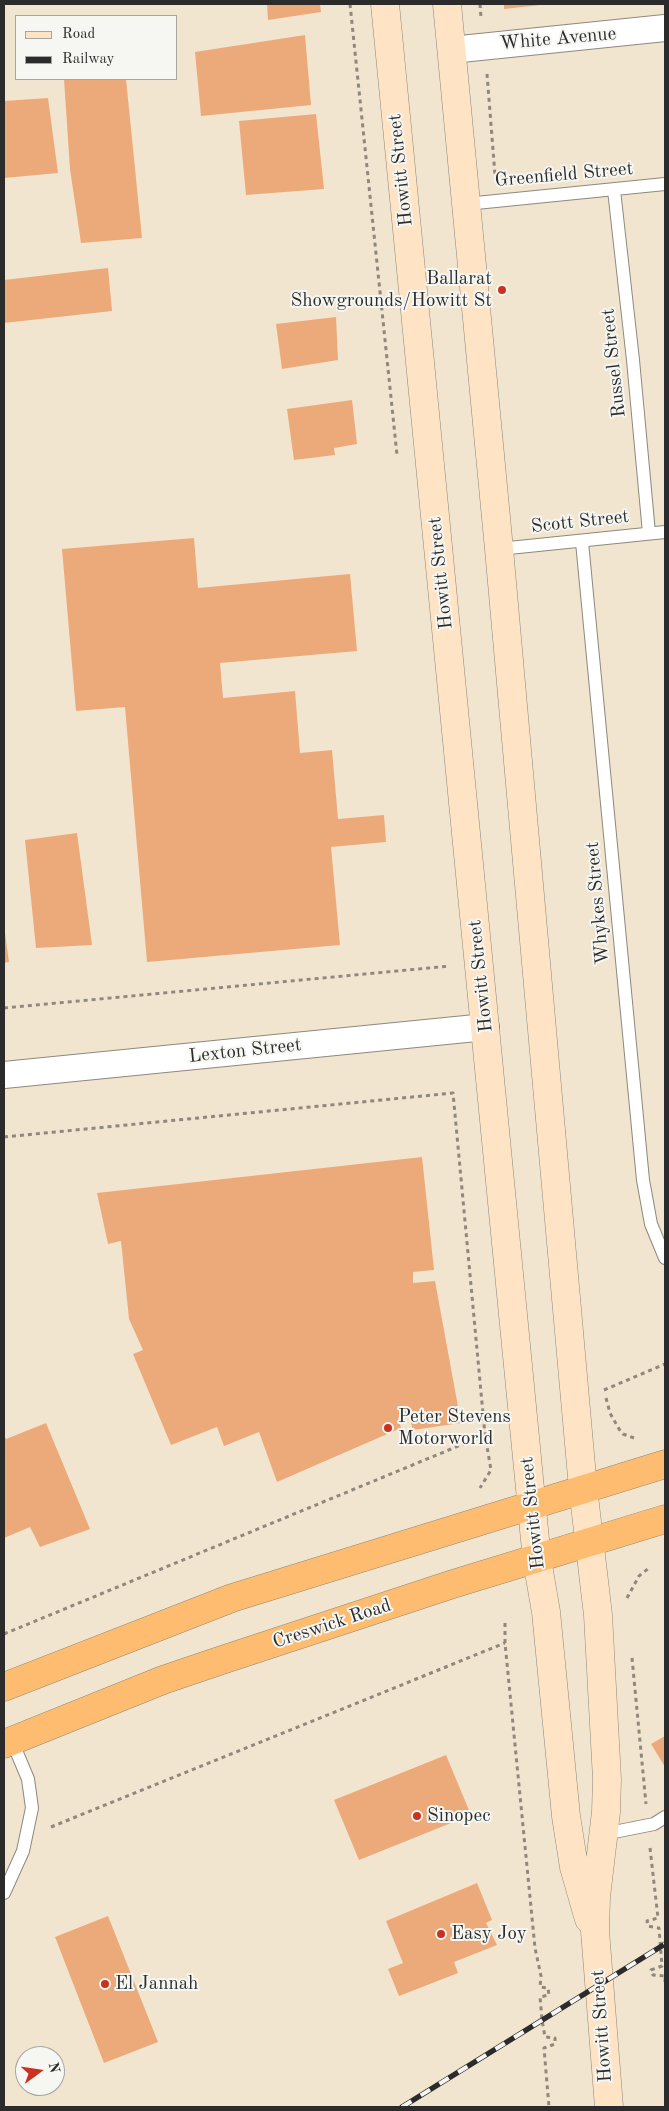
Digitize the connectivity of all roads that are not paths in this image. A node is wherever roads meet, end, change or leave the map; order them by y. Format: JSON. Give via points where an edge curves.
{"nodes":[{"id":1,"x":385,"y":4,"type":"edge"},
{"id":2,"x":447,"y":4,"type":"edge"},
{"id":3,"x":665,"y":28,"type":"edge"},
{"id":4,"x":451,"y":50,"type":"junction"},
{"id":5,"x":665,"y":184,"type":"edge"},
{"id":6,"x":614,"y":190,"type":"junction"},
{"id":7,"x":466,"y":204,"type":"junction"},
{"id":8,"x":665,"y":532,"type":"edge"},
{"id":9,"x":649,"y":533,"type":"junction"},
{"id":10,"x":582,"y":542,"type":"junction"},
{"id":11,"x":499,"y":549,"type":"junction"},
{"id":12,"x":486,"y":1026,"type":"junction"},
{"id":13,"x":4,"y":1075,"type":"edge"},
{"id":14,"x":665,"y":1258,"type":"edge"},
{"id":15,"x":665,"y":1464,"type":"edge"},
{"id":16,"x":583,"y":1488,"type":"junction"},
{"id":17,"x":532,"y":1506,"type":"junction"},
{"id":18,"x":665,"y":1519,"type":"edge"},
{"id":19,"x":590,"y":1542,"type":"junction"},
{"id":20,"x":537,"y":1560,"type":"junction"},
{"id":21,"x":4,"y":1687,"type":"edge"},
{"id":22,"x":8,"y":1742,"type":"edge"},
{"id":23,"x":665,"y":1817,"type":"edge"},
{"id":24,"x":604,"y":1834,"type":"junction"},
{"id":25,"x":4,"y":1893,"type":"edge"},
{"id":26,"x":596,"y":1944,"type":"junction"},
{"id":27,"x":609,"y":2107,"type":"edge"}],
"edges":[{"from":1,"to":12,"type":"main road","name":"Howitt Street"},
{"from":2,"to":4,"type":"main road","name":"Howitt Street"},
{"from":3,"to":4,"type":"street","name":"White Avenue"},
{"from":4,"to":7,"type":"main road","name":"Howitt Street"},
{"from":5,"to":6,"type":"lane","name":"Greenfield Street"},
{"from":6,"to":7,"type":"lane","name":"Greenfield Street"},
{"from":6,"to":9,"type":"lane","name":"Russel Street"},
{"from":7,"to":11,"type":"main road","name":"Howitt Street"},
{"from":8,"to":9,"type":"lane","name":"Scott Street"},
{"from":9,"to":10,"type":"lane","name":"Scott Street"},
{"from":10,"to":11,"type":"lane","name":"Scott Street"},
{"from":10,"to":14,"type":"lane","name":"Whykes Street","via":[[643,1180],[650,1218]]},
{"from":11,"to":16,"type":"main road","name":"Howitt Street"},
{"from":12,"to":13,"type":"street","name":"Lexton Street"},
{"from":12,"to":17,"type":"main road","name":"Howitt Street"},
{"from":15,"to":16,"type":"highway"},
{"from":16,"to":17,"type":"highway"},
{"from":16,"to":19,"type":"main road","name":"Howitt Street"},
{"from":17,"to":20,"type":"main road","name":"Howitt Street"},
{"from":17,"to":21,"type":"highway","via":[[232,1598]]},
{"from":18,"to":19,"type":"highway","name":"Creswick Road"},
{"from":19,"to":20,"type":"highway","name":"Creswick Road"},
{"from":19,"to":24,"type":"main road","name":"Howitt Street","via":[[606,1730]]},
{"from":20,"to":22,"type":"highway","name":"Creswick Road","via":[[453,1584],[163,1680]]},
{"from":20,"to":26,"type":"main road","name":"Howitt Street","via":[[546,1612],[566,1816],[574,1866]]},
{"from":22,"to":25,"type":"lane","via":[[30,1786],[32,1808],[16,1869]]},
{"from":23,"to":24,"type":"lane","via":[[648,1825]]},
{"from":24,"to":26,"type":"main road","name":"Howitt Street","via":[[596,1897]]},
{"from":26,"to":27,"type":"main road","name":"Howitt Street"}]}
